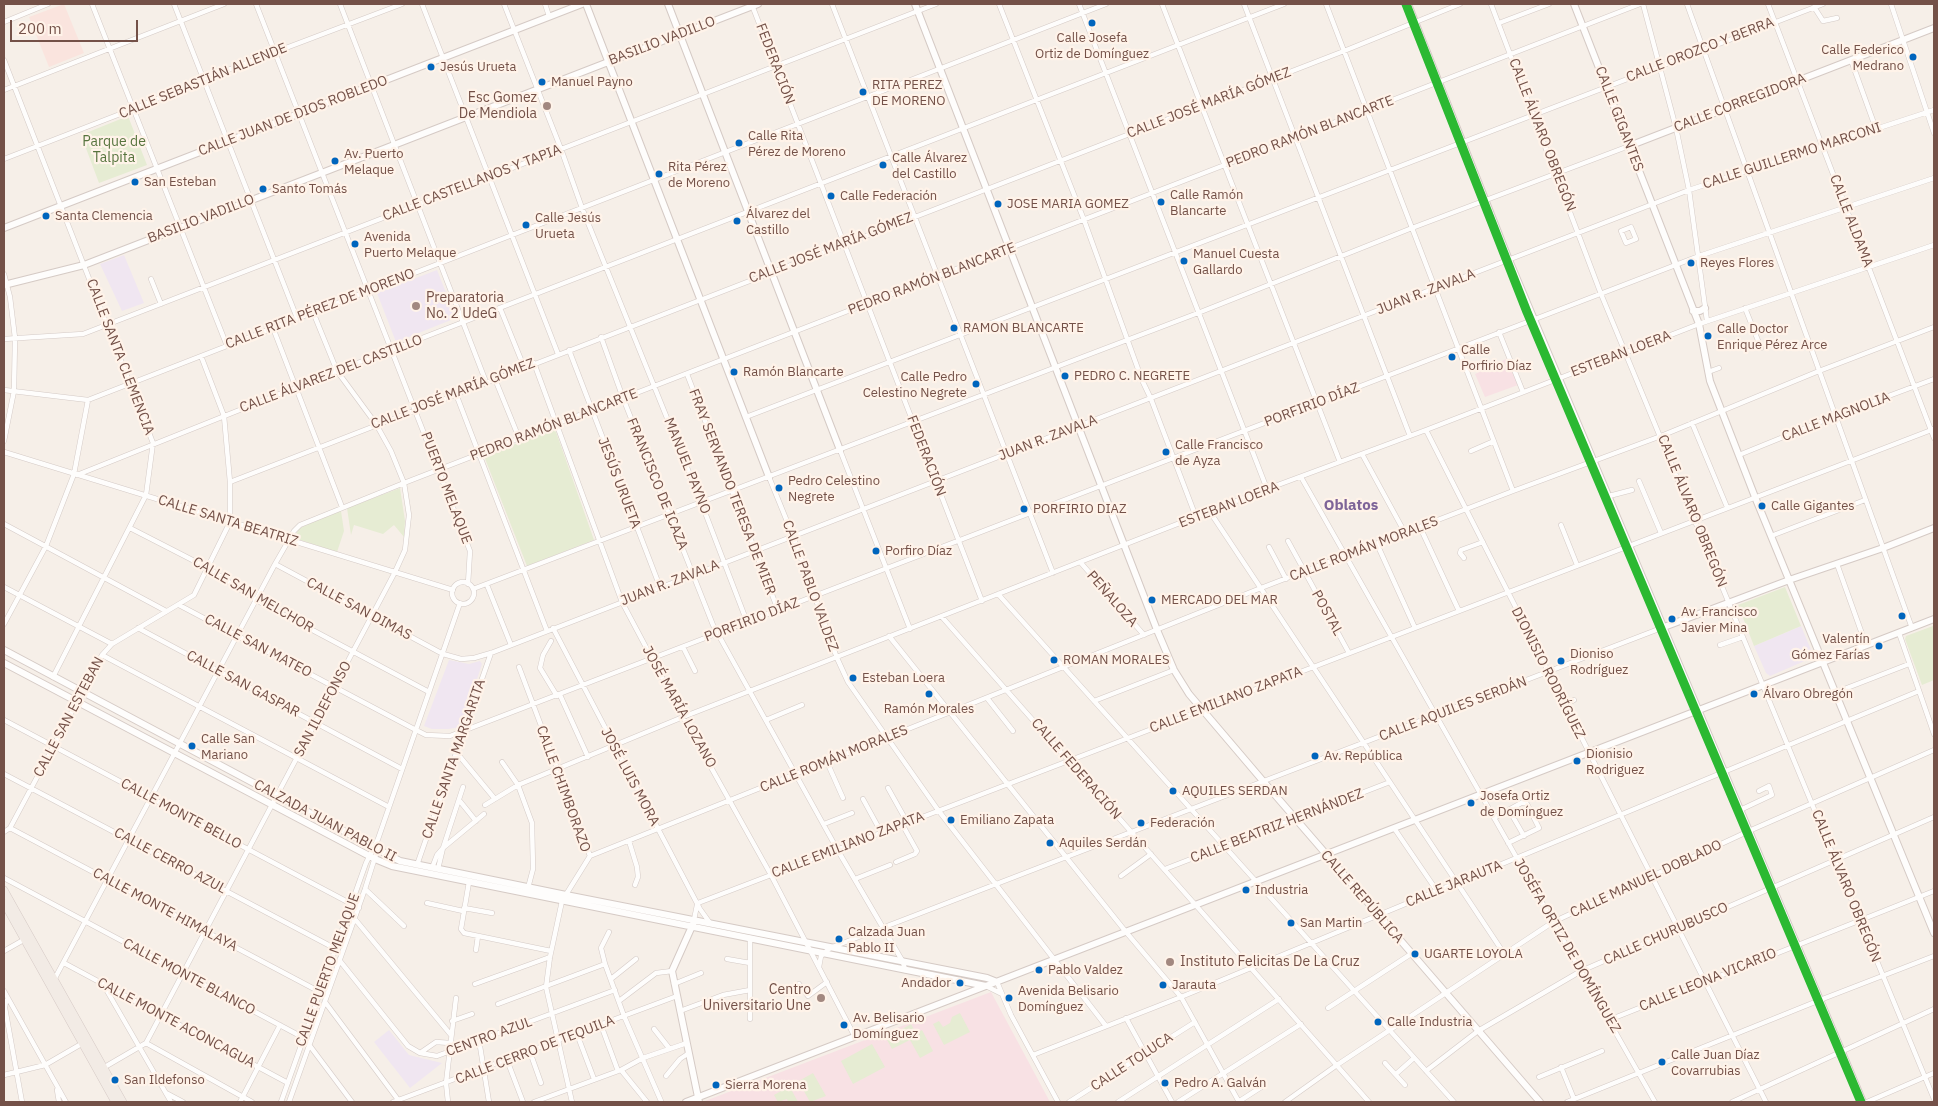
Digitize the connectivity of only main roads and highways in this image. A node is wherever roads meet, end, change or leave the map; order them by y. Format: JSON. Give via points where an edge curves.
{"nodes":[{"id":1,"x":582,"y":4,"type":"edge"},
{"id":2,"x":586,"y":4,"type":"edge"},
{"id":3,"x":668,"y":4,"type":"edge"},
{"id":4,"x":1408,"y":4,"type":"edge"},
{"id":5,"x":1574,"y":4,"type":"edge"},
{"id":6,"x":754,"y":5,"type":"edge"},
{"id":7,"x":916,"y":7,"type":"edge"},
{"id":8,"x":1934,"y":28,"type":"edge"},
{"id":9,"x":680,"y":34,"type":"junction"},
{"id":10,"x":608,"y":62,"type":"junction"},
{"id":11,"x":1629,"y":146,"type":"junction"},
{"id":12,"x":4,"y":228,"type":"edge"},
{"id":13,"x":5,"y":285,"type":"edge"},
{"id":14,"x":1705,"y":308,"type":"road end"},
{"id":15,"x":1693,"y":311,"type":"junction"},
{"id":16,"x":840,"y":450,"type":"road end"},
{"id":17,"x":769,"y":477,"type":"road end"},
{"id":18,"x":1934,"y":528,"type":"edge"},
{"id":19,"x":1790,"y":580,"type":"junction"},
{"id":20,"x":1934,"y":619,"type":"edge"},
{"id":21,"x":1664,"y":628,"type":"junction"},
{"id":22,"x":4,"y":650,"type":"edge"},
{"id":23,"x":4,"y":663,"type":"edge"},
{"id":24,"x":1822,"y":663,"type":"junction"},
{"id":25,"x":1698,"y":710,"type":"junction"},
{"id":26,"x":1325,"y":854,"type":"junction"},
{"id":27,"x":473,"y":881,"type":"junction"},
{"id":28,"x":4,"y":890,"type":"edge"},
{"id":29,"x":564,"y":898,"type":"junction"},
{"id":30,"x":4,"y":903,"type":"edge"},
{"id":31,"x":693,"y":924,"type":"junction"},
{"id":32,"x":1934,"y":933,"type":"edge"},
{"id":33,"x":27,"y":938,"type":"junction"},
{"id":34,"x":997,"y":982,"type":"junction"},
{"id":35,"x":986,"y":986,"type":"junction"},
{"id":36,"x":85,"y":1042,"type":"junction"},
{"id":37,"x":699,"y":1100,"type":"edge"},
{"id":38,"x":115,"y":1102,"type":"edge"},
{"id":39,"x":123,"y":1102,"type":"edge"},
{"id":40,"x":686,"y":1102,"type":"edge"},
{"id":41,"x":1540,"y":1102,"type":"edge"},
{"id":42,"x":1863,"y":1102,"type":"edge"}],
"edges":[{"from":1,"to":12,"type":"main road","name":"CALLE JUAN DE DIOS ROBLEDO"},
{"from":2,"to":10,"type":"main road","name":"CALLE PABLO VALDEZ"},
{"from":3,"to":9,"type":"main road"},
{"from":4,"to":21,"type":"main road","via":[[1484,201]]},
{"from":5,"to":11,"type":"main road","name":"CALLE GIGANTES"},
{"from":6,"to":9,"type":"main road","name":"BASILIO VADILLO"},
{"from":7,"to":26,"type":"main road","name":"CALLE REPÚBLICA","via":[[1174,670],[1183,686]]},
{"from":8,"to":11,"type":"main road","name":"CALLE CORREGIDORA"},
{"from":9,"to":10,"type":"main road","name":"BASILIO VADILLO"},
{"from":9,"to":16,"type":"main road"},
{"from":10,"to":13,"type":"main road","name":"BASILIO VADILLO","via":[[84,265]]},
{"from":10,"to":17,"type":"main road","name":"CALLE PABLO VALDEZ"},
{"from":11,"to":15,"type":"main road","name":"CALLE GIGANTES"},
{"from":14,"to":15,"type":"main road"},
{"from":15,"to":19,"type":"main road","name":"CALLE GIGANTES","via":[[1699,324],[1708,372],[1722,411]]},
{"from":18,"to":19,"type":"main road","name":"CALLE AQUILES SERDÁN"},
{"from":19,"to":21,"type":"main road","name":"CALLE AQUILES SERDÁN"},
{"from":19,"to":24,"type":"main road","name":"CALLE GIGANTES"},
{"from":20,"to":24,"type":"main road"},
{"from":21,"to":25,"type":"main road"},
{"from":22,"to":27,"type":"main road","name":"CALZADA JUAN PABLO II","via":[[375,849],[400,861]]},
{"from":23,"to":27,"type":"main road","name":"CALZADA JUAN PABLO II","via":[[372,857],[396,867]]},
{"from":24,"to":25,"type":"main road"},
{"from":24,"to":32,"type":"main road","name":"CALLE GIGANTES"},
{"from":25,"to":26,"type":"main road"},
{"from":25,"to":42,"type":"main road"},
{"from":26,"to":34,"type":"main road"},
{"from":26,"to":41,"type":"main road","name":"CALLE REPÚBLICA"},
{"from":27,"to":29,"type":"main road","name":"CALZADA JUAN PABLO II"},
{"from":27,"to":29,"type":"main road","name":"CALZADA JUAN PABLO II","via":[[528,888]]},
{"from":28,"to":33,"type":"main road"},
{"from":29,"to":31,"type":"main road","name":"CALZADA JUAN PABLO II"},
{"from":30,"to":33,"type":"main road"},
{"from":31,"to":34,"type":"main road","name":"CALZADA JUAN PABLO II","via":[[711,924]]},
{"from":31,"to":35,"type":"main road","name":"CALZADA JUAN PABLO II"},
{"from":31,"to":37,"type":"main road","via":[[672,972]]},
{"from":33,"to":36,"type":"main road"},
{"from":33,"to":36,"type":"main road","via":[[54,980]]},
{"from":34,"to":35,"type":"main road"},
{"from":35,"to":37,"type":"main road"},
{"from":36,"to":38,"type":"main road"},
{"from":36,"to":39,"type":"main road"},
{"from":37,"to":40,"type":"main road"}]}
